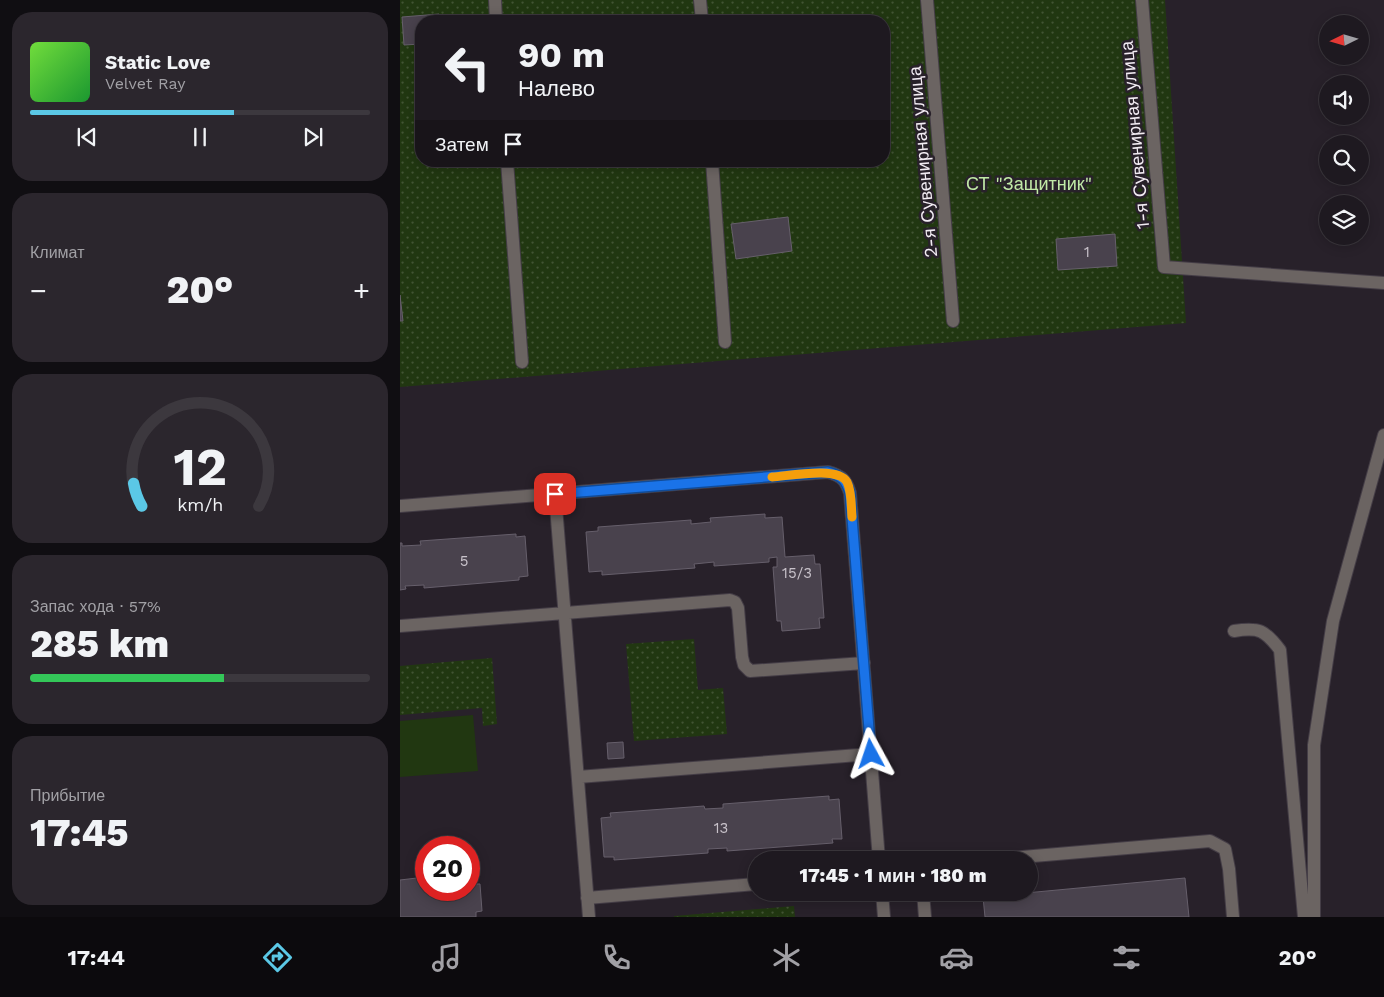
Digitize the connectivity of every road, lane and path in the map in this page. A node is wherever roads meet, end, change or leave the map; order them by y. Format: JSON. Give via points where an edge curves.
{"nodes":[{"id":1,"x":495,"y":0,"type":"edge"},
{"id":2,"x":700,"y":0,"type":"edge"},
{"id":3,"x":927,"y":0,"type":"edge"},
{"id":4,"x":1142,"y":0,"type":"edge"},
{"id":5,"x":496,"y":15,"type":"edge"},
{"id":6,"x":701,"y":15,"type":"edge"},
{"id":7,"x":507,"y":167,"type":"edge"},
{"id":8,"x":712,"y":167,"type":"edge"},
{"id":9,"x":1384,"y":283,"type":"edge"},
{"id":10,"x":953,"y":321,"type":"dead end"},
{"id":11,"x":725,"y":342,"type":"dead end"},
{"id":12,"x":522,"y":362,"type":"dead end"},
{"id":13,"x":1384,"y":435,"type":"edge"},
{"id":14,"x":555,"y":494,"type":"junction"},
{"id":15,"x":400,"y":506,"type":"edge"},
{"id":16,"x":565,"y":613,"type":"junction"},
{"id":17,"x":400,"y":626,"type":"edge"},
{"id":18,"x":1234,"y":631,"type":"dead end"},
{"id":19,"x":864,"y":662,"type":"junction"},
{"id":20,"x":871,"y":754,"type":"junction"},
{"id":21,"x":578,"y":777,"type":"junction"},
{"id":22,"x":878,"y":851,"type":"edge"},
{"id":23,"x":1038,"y":856,"type":"edge"},
{"id":24,"x":748,"y":885,"type":"edge"},
{"id":25,"x":587,"y":898,"type":"junction"},
{"id":26,"x":883,"y":901,"type":"edge"},
{"id":27,"x":924,"y":901,"type":"edge"},
{"id":28,"x":589,"y":917,"type":"edge"},
{"id":29,"x":884,"y":917,"type":"edge"},
{"id":30,"x":925,"y":917,"type":"edge"},
{"id":31,"x":1233,"y":917,"type":"edge"},
{"id":32,"x":1304,"y":917,"type":"edge"},
{"id":33,"x":1314,"y":917,"type":"edge"}],
"edges":[{"from":1,"to":5,"type":"street"},
{"from":2,"to":6,"type":"street"},
{"from":3,"to":10,"type":"street","name":"2-я Сувенирная улица"},
{"from":4,"to":9,"type":"street","name":"1-я Сувенирная улица","via":[[1164,267]]},
{"from":7,"to":12,"type":"street"},
{"from":8,"to":11,"type":"street"},
{"from":13,"to":33,"type":"street","via":[[1333,622],[1314,745]]},
{"from":14,"to":15,"type":"street"},
{"from":14,"to":16,"type":"street"},
{"from":14,"to":19,"type":"street","via":[[828,472],[839,475],[847,482],[850,493]]},
{"from":16,"to":17,"type":"street"},
{"from":16,"to":19,"type":"street","via":[[730,600],[738,608],[742,657],[750,671]]},
{"from":16,"to":21,"type":"street"},
{"from":18,"to":32,"type":"street","via":[[1251,629],[1270,636],[1280,650]]},
{"from":19,"to":20,"type":"street"},
{"from":20,"to":21,"type":"street"},
{"from":20,"to":22,"type":"street"},
{"from":21,"to":25,"type":"street"},
{"from":23,"to":31,"type":"street","via":[[1210,841],[1224,849]]},
{"from":24,"to":25,"type":"street"},
{"from":25,"to":28,"type":"street"},
{"from":26,"to":29,"type":"street"},
{"from":27,"to":30,"type":"street"}]}
